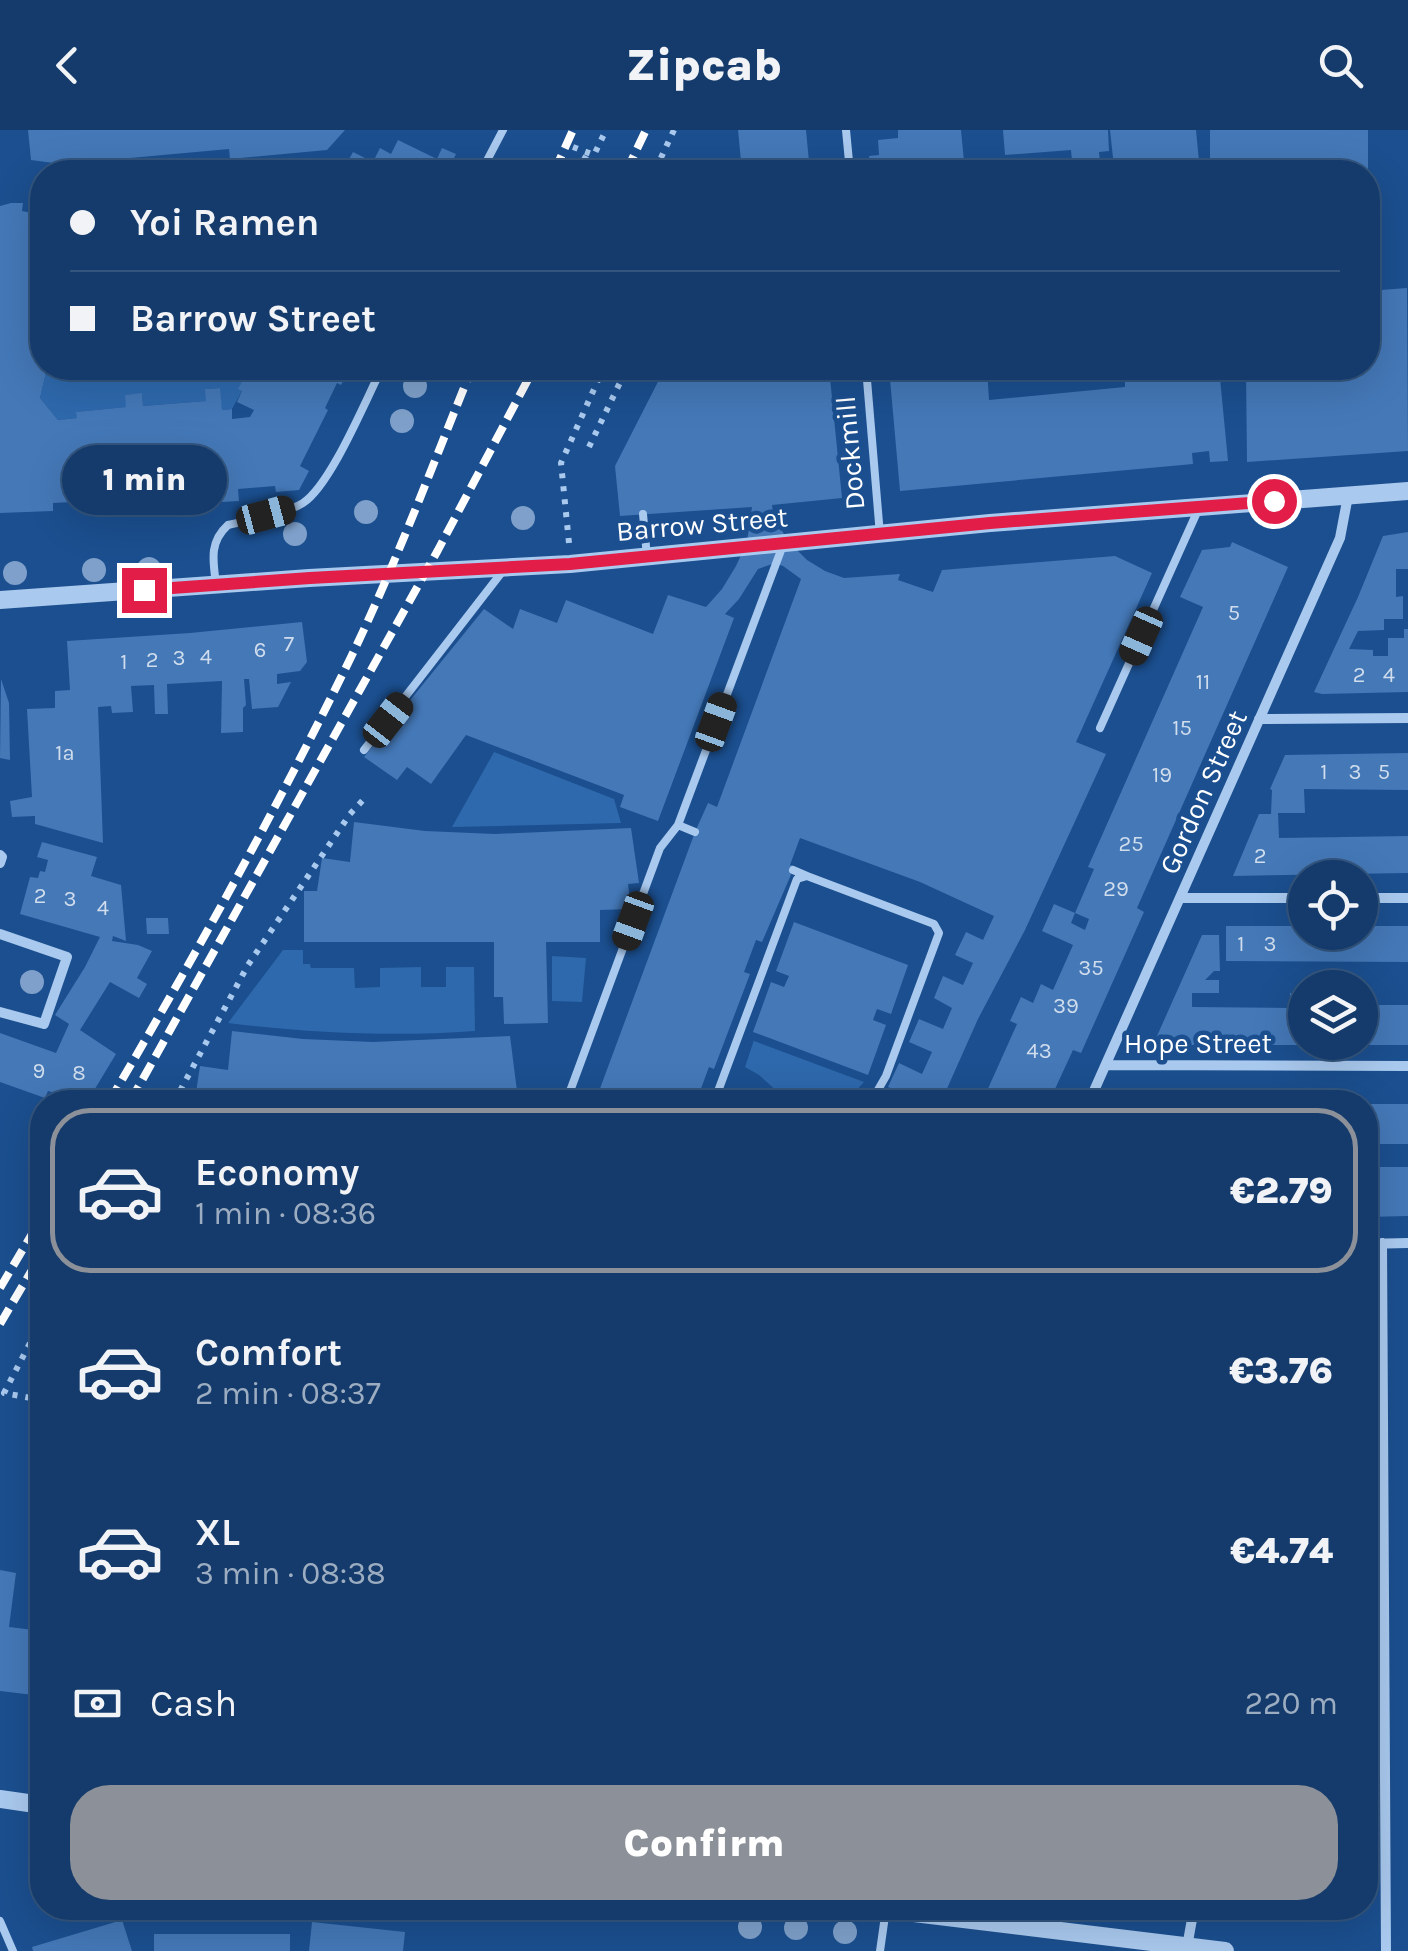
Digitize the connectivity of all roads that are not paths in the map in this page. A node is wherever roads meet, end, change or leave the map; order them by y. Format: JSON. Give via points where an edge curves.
{"nodes":[{"id":1,"x":503,"y":130,"type":"edge"},
{"id":2,"x":846,"y":130,"type":"edge"},
{"id":3,"x":487,"y":160,"type":"edge"},
{"id":4,"x":849,"y":160,"type":"edge"},
{"id":5,"x":376,"y":380,"type":"edge"},
{"id":6,"x":867,"y":380,"type":"edge"},
{"id":7,"x":1408,"y":491,"type":"edge"},
{"id":8,"x":1348,"y":496,"type":"junction"},
{"id":9,"x":1200,"y":506,"type":"junction"},
{"id":10,"x":644,"y":514,"type":"dead end"},
{"id":11,"x":880,"y":535,"type":"junction"},
{"id":12,"x":783,"y":545,"type":"junction"},
{"id":13,"x":647,"y":557,"type":"junction"},
{"id":14,"x":505,"y":568,"type":"junction"},
{"id":15,"x":216,"y":585,"type":"junction"},
{"id":16,"x":0,"y":600,"type":"edge"},
{"id":17,"x":1408,"y":718,"type":"edge"},
{"id":18,"x":1259,"y":720,"type":"junction"},
{"id":19,"x":1100,"y":728,"type":"dead end"},
{"id":20,"x":364,"y":750,"type":"dead end"},
{"id":21,"x":678,"y":825,"type":"junction"},
{"id":22,"x":695,"y":832,"type":"dead end"},
{"id":23,"x":0,"y":855,"type":"edge"},
{"id":24,"x":0,"y":863,"type":"edge"},
{"id":25,"x":793,"y":870,"type":"dead end"},
{"id":26,"x":807,"y":876,"type":"junction"},
{"id":27,"x":1181,"y":898,"type":"junction"},
{"id":28,"x":1288,"y":898,"type":"edge"},
{"id":29,"x":1378,"y":898,"type":"edge"},
{"id":30,"x":1408,"y":898,"type":"edge"},
{"id":31,"x":0,"y":934,"type":"edge"},
{"id":32,"x":0,"y":1012,"type":"edge"},
{"id":33,"x":1107,"y":1065,"type":"junction"},
{"id":34,"x":1408,"y":1066,"type":"edge"},
{"id":35,"x":570,"y":1090,"type":"edge"},
{"id":36,"x":718,"y":1090,"type":"edge"},
{"id":37,"x":878,"y":1090,"type":"edge"},
{"id":38,"x":1095,"y":1090,"type":"edge"},
{"id":39,"x":1378,"y":1243,"type":"edge"},
{"id":40,"x":1382,"y":1243,"type":"junction"},
{"id":41,"x":1408,"y":1243,"type":"edge"},
{"id":42,"x":0,"y":1800,"type":"edge"},
{"id":43,"x":30,"y":1803,"type":"edge"},
{"id":44,"x":879,"y":1920,"type":"edge"},
{"id":45,"x":969,"y":1920,"type":"edge"},
{"id":46,"x":1192,"y":1920,"type":"edge"},
{"id":47,"x":0,"y":1921,"type":"edge"},
{"id":48,"x":1187,"y":1949,"type":"edge"},
{"id":49,"x":13,"y":1951,"type":"edge"},
{"id":50,"x":880,"y":1951,"type":"edge"},
{"id":51,"x":1224,"y":1951,"type":"edge"},
{"id":52,"x":1386,"y":1951,"type":"edge"}],
"edges":[{"from":1,"to":3,"type":"lane"},
{"from":2,"to":4,"type":"lane"},
{"from":5,"to":15,"type":"lane","via":[[332,466],[304,502],[220,532],[213,550]]},
{"from":6,"to":11,"type":"lane","name":"Dockmill"},
{"from":7,"to":8,"type":"street","name":"Barrow Street"},
{"from":8,"to":9,"type":"street","name":"Barrow Street"},
{"from":8,"to":18,"type":"street","name":"Gordon Street","via":[[1340,538]]},
{"from":9,"to":11,"type":"street","name":"Barrow Street"},
{"from":9,"to":19,"type":"lane"},
{"from":10,"to":13,"type":"lane"},
{"from":11,"to":12,"type":"street","name":"Barrow Street"},
{"from":12,"to":13,"type":"street","name":"Barrow Street"},
{"from":12,"to":21,"type":"lane"},
{"from":13,"to":14,"type":"street","name":"Barrow Street"},
{"from":14,"to":15,"type":"street","name":"Barrow Street"},
{"from":14,"to":20,"type":"lane"},
{"from":15,"to":16,"type":"street","name":"Barrow Street"},
{"from":17,"to":18,"type":"street"},
{"from":18,"to":27,"type":"street","name":"Gordon Street"},
{"from":21,"to":22,"type":"lane"},
{"from":21,"to":35,"type":"lane","via":[[660,848]]},
{"from":23,"to":24,"type":"street"},
{"from":25,"to":26,"type":"lane"},
{"from":26,"to":36,"type":"lane","via":[[797,879]]},
{"from":26,"to":37,"type":"lane","via":[[934,924],[939,933]]},
{"from":27,"to":28,"type":"street"},
{"from":27,"to":33,"type":"street","name":"Gordon Street"},
{"from":29,"to":30,"type":"street"},
{"from":31,"to":32,"type":"street","via":[[67,956],[44,1024]]},
{"from":33,"to":34,"type":"street","name":"Hope Street"},
{"from":33,"to":38,"type":"street","name":"Gordon Street"},
{"from":39,"to":40,"type":"street"},
{"from":40,"to":41,"type":"street"},
{"from":40,"to":52,"type":"street"},
{"from":42,"to":43,"type":"street"},
{"from":44,"to":50,"type":"lane"},
{"from":45,"to":48,"type":"street"},
{"from":46,"to":48,"type":"street"},
{"from":47,"to":49,"type":"lane"},
{"from":48,"to":51,"type":"street"}]}
